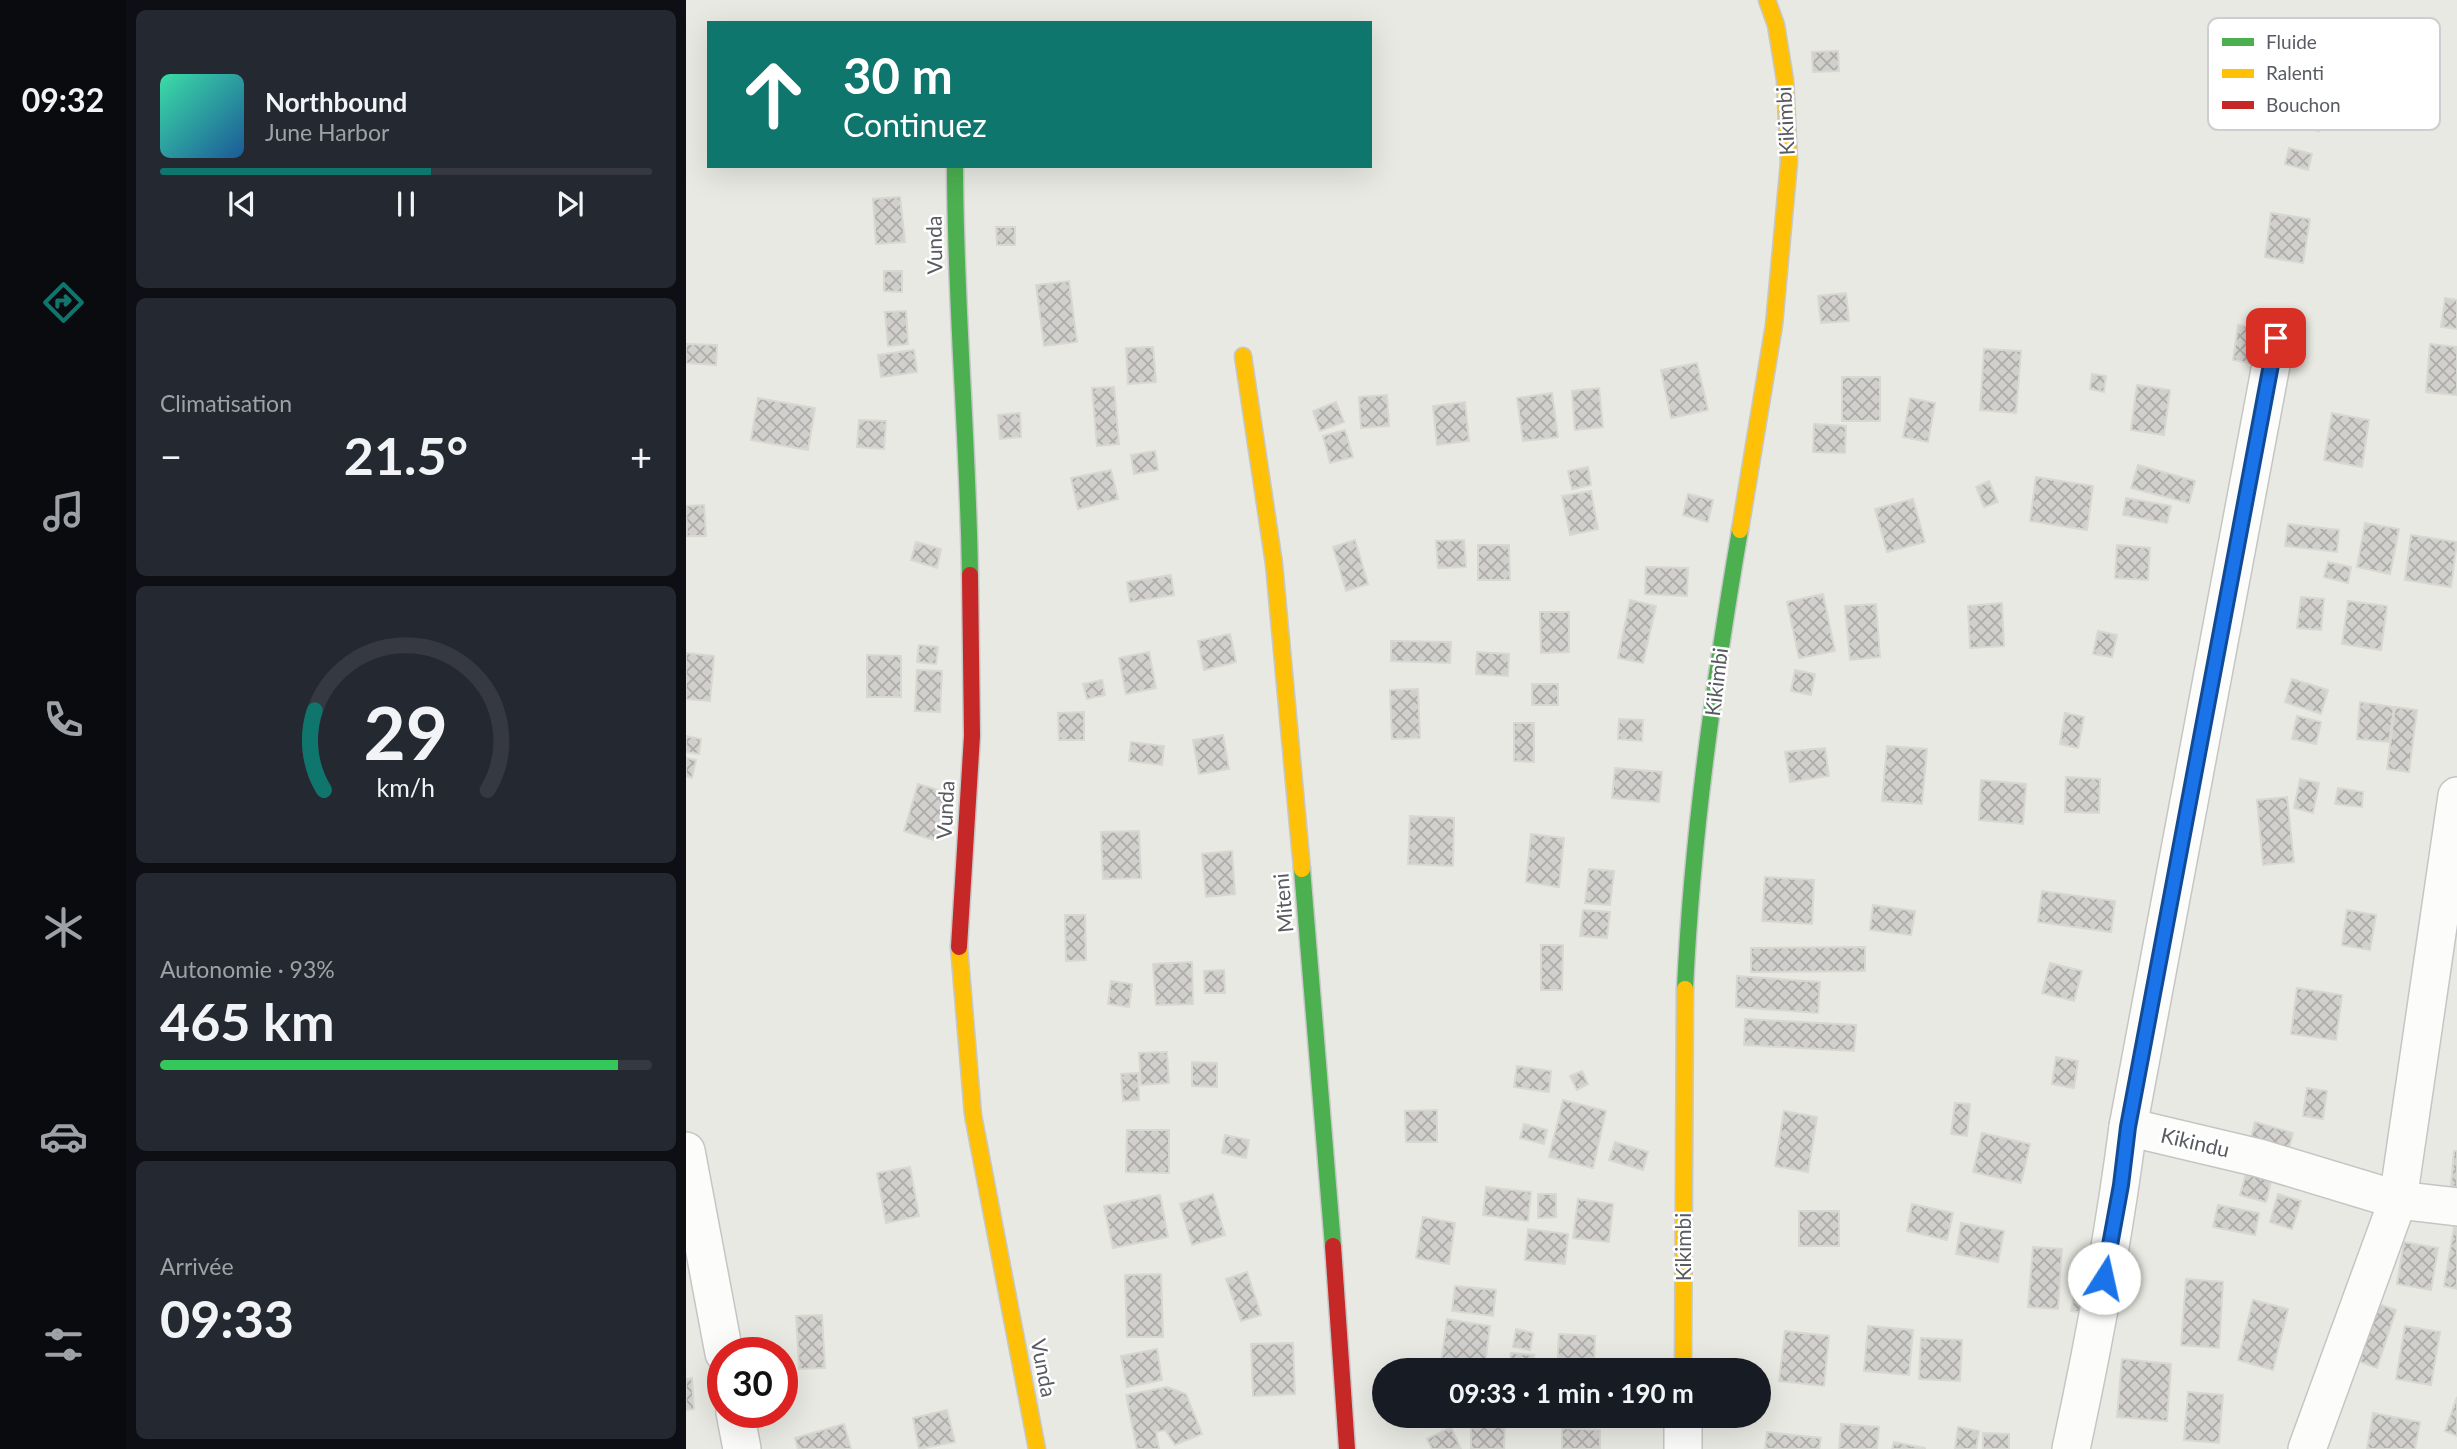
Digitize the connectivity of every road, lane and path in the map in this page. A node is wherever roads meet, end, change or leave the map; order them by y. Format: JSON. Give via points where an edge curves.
{"nodes":[{"id":1,"x":1767,"y":0,"type":"edge"},
{"id":2,"x":955,"y":168,"type":"edge"},
{"id":3,"x":2276,"y":338,"type":"dead end"},
{"id":4,"x":1243,"y":356,"type":"dead end"},
{"id":5,"x":2457,"y":796,"type":"edge"},
{"id":6,"x":2128,"y":1127,"type":"junction"},
{"id":7,"x":686,"y":1151,"type":"edge"},
{"id":8,"x":2398,"y":1200,"type":"junction"},
{"id":9,"x":2457,"y":1208,"type":"edge"},
{"id":10,"x":721,"y":1337,"type":"edge"},
{"id":11,"x":1684,"y":1358,"type":"edge"},
{"id":12,"x":738,"y":1428,"type":"edge"},
{"id":13,"x":1684,"y":1428,"type":"edge"},
{"id":14,"x":742,"y":1449,"type":"edge"},
{"id":15,"x":1037,"y":1449,"type":"edge"},
{"id":16,"x":1347,"y":1449,"type":"edge"},
{"id":17,"x":1684,"y":1449,"type":"edge"},
{"id":18,"x":2071,"y":1449,"type":"edge"},
{"id":19,"x":2307,"y":1449,"type":"edge"}],
"edges":[{"from":1,"to":11,"type":"street","name":"Kikimbi","via":[[1776,25],[1784,80],[1789,162],[1774,325],[1723,630],[1689,905],[1684,1011]]},
{"from":2,"to":15,"type":"street","name":"Vunda","via":[[955,254],[969,508],[972,736],[958,959],[974,1115]]},
{"from":3,"to":6,"type":"street"},
{"from":4,"to":16,"type":"street","name":"Miteni","via":[[1274,564],[1329,1184]]},
{"from":5,"to":8,"type":"street"},
{"from":6,"to":8,"type":"street","name":"Kikindu","via":[[2259,1158]]},
{"from":6,"to":18,"type":"street"},
{"from":7,"to":10,"type":"street"},
{"from":8,"to":9,"type":"street","name":"Kikindu"},
{"from":8,"to":19,"type":"street"},
{"from":12,"to":14,"type":"street"},
{"from":13,"to":17,"type":"street"}]}
